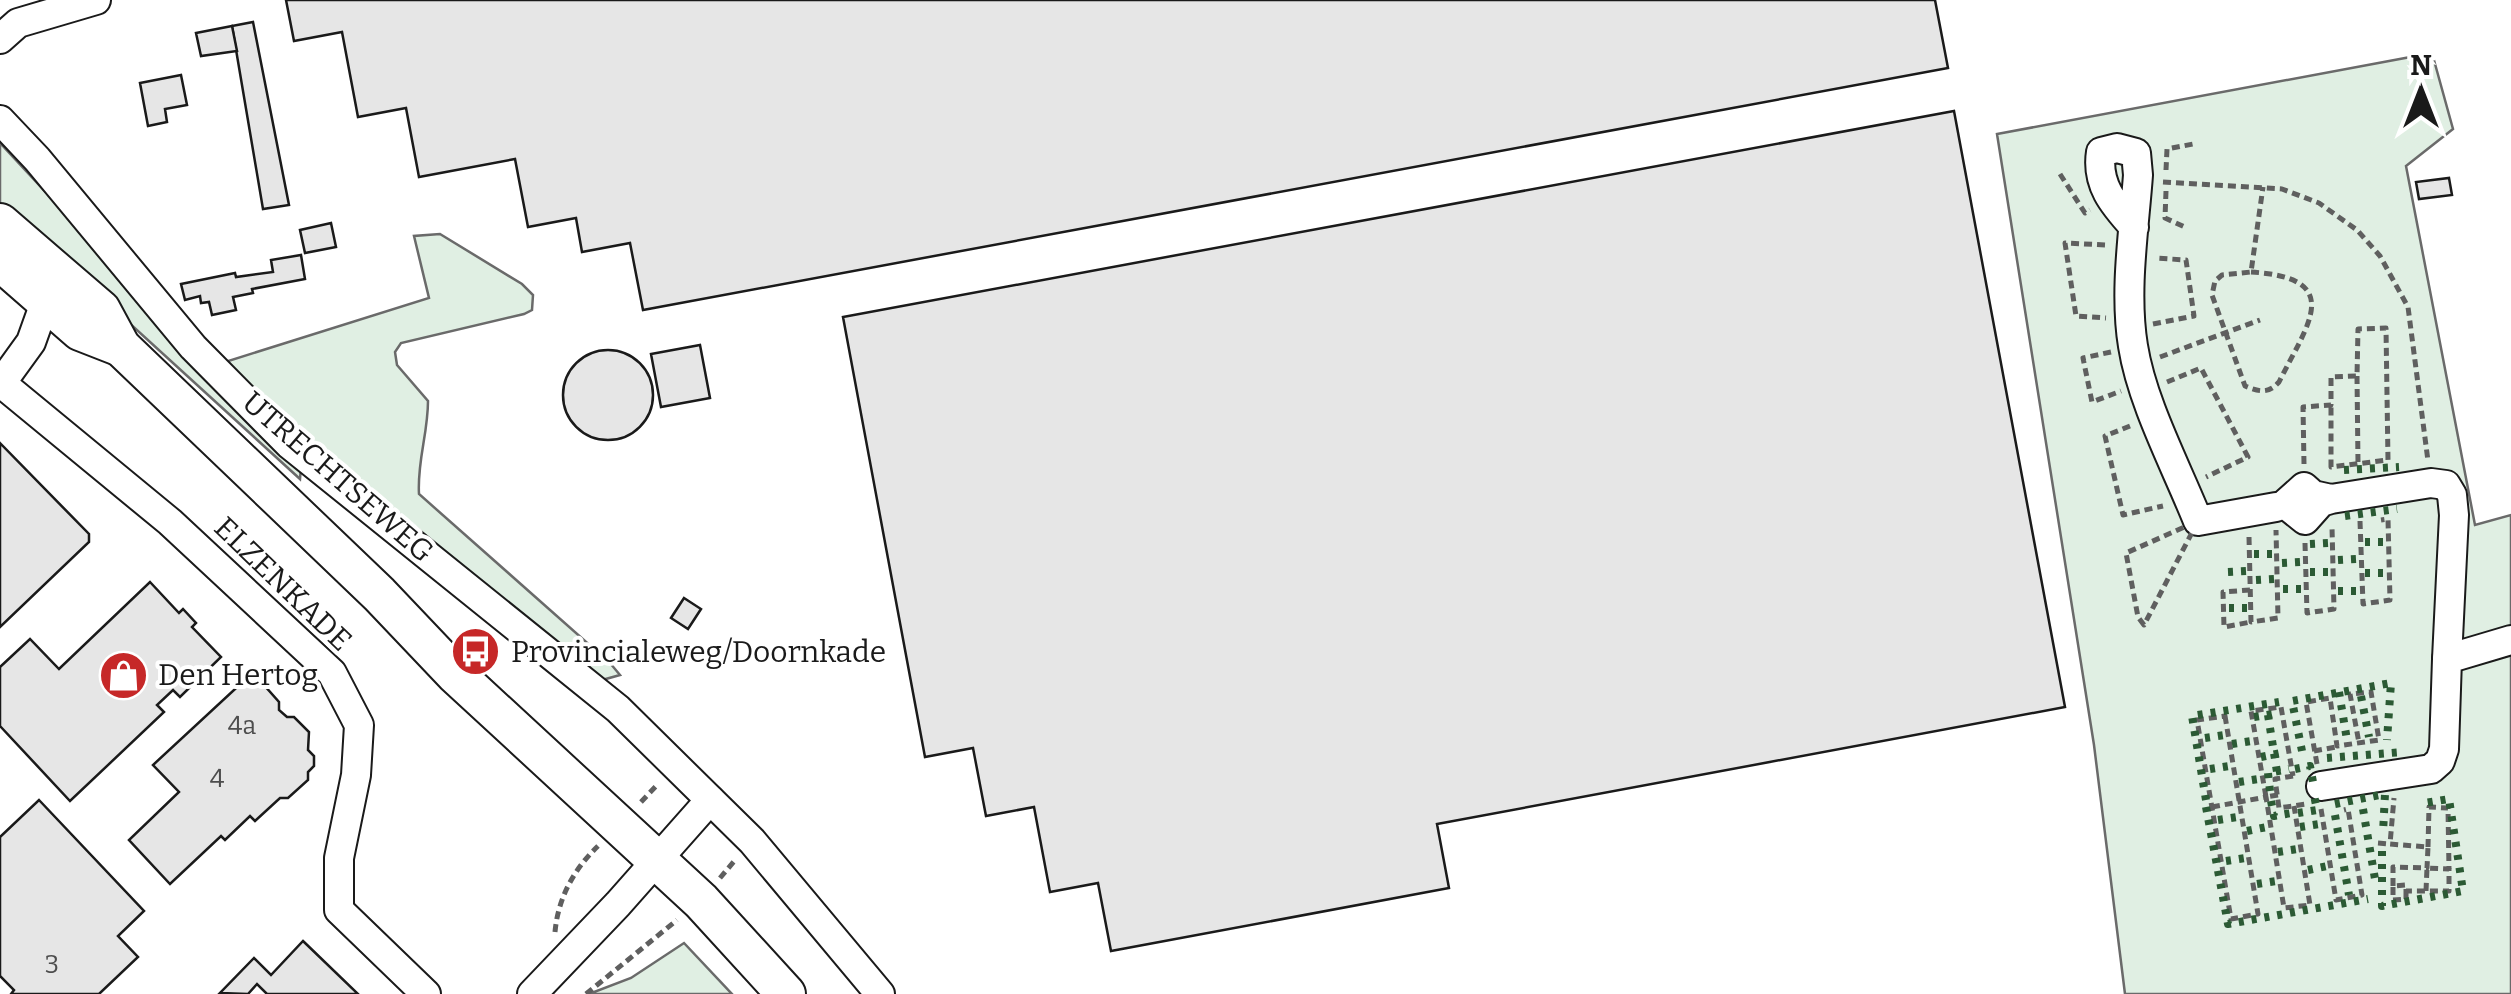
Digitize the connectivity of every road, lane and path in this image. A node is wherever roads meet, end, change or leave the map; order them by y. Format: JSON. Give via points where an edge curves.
{"nodes":[{"id":1,"x":96,"y":0,"type":"edge"},
{"id":2,"x":0,"y":39,"type":"edge"},
{"id":3,"x":0,"y":120,"type":"edge"},
{"id":4,"x":2193,"y":144,"type":"dead end"},
{"id":5,"x":2137,"y":182,"type":"junction"},
{"id":6,"x":2166,"y":182,"type":"junction"},
{"id":7,"x":2263,"y":187,"type":"junction"},
{"id":8,"x":0,"y":223,"type":"edge"},
{"id":9,"x":2188,"y":228,"type":"dead end"},
{"id":10,"x":2133,"y":243,"type":"junction"},
{"id":11,"x":0,"y":261,"type":"edge"},
{"id":12,"x":2250,"y":272,"type":"junction"},
{"id":13,"x":50,"y":284,"type":"junction"},
{"id":14,"x":2260,"y":320,"type":"dead end"},
{"id":15,"x":2225,"y":334,"type":"junction"},
{"id":16,"x":2139,"y":364,"type":"junction"},
{"id":17,"x":2357,"y":376,"type":"junction"},
{"id":18,"x":1,"y":382,"type":"edge"},
{"id":19,"x":2331,"y":405,"type":"junction"},
{"id":20,"x":2358,"y":463,"type":"junction"},
{"id":21,"x":2331,"y":467,"type":"junction"},
{"id":22,"x":2304,"y":479,"type":"junction"},
{"id":23,"x":2430,"y":484,"type":"junction"},
{"id":24,"x":2190,"y":502,"type":"junction"},
{"id":25,"x":2318,"y":518,"type":"junction"},
{"id":26,"x":2276,"y":519,"type":"junction"},
{"id":27,"x":2360,"y":522,"type":"junction"},
{"id":28,"x":2250,"y":590,"type":"junction"},
{"id":29,"x":2251,"y":622,"type":"junction"},
{"id":30,"x":2511,"y":640,"type":"edge"},
{"id":31,"x":2447,"y":660,"type":"junction"},
{"id":32,"x":2358,"y":743,"type":"junction"},
{"id":33,"x":2337,"y":746,"type":"junction"},
{"id":34,"x":2314,"y":751,"type":"junction"},
{"id":35,"x":676,"y":764,"type":"junction"},
{"id":36,"x":2397,"y":775,"type":"junction"},
{"id":37,"x":2293,"y":776,"type":"dead end"},
{"id":38,"x":2278,"y":795,"type":"dead end"},
{"id":39,"x":2266,"y":797,"type":"junction"},
{"id":40,"x":710,"y":800,"type":"junction"},
{"id":41,"x":2321,"y":800,"type":"junction"},
{"id":42,"x":2239,"y":802,"type":"junction"},
{"id":43,"x":2294,"y":806,"type":"dead end"},
{"id":44,"x":2212,"y":807,"type":"junction"},
{"id":45,"x":619,"y":826,"type":"junction"},
{"id":46,"x":2378,"y":843,"type":"dead end"},
{"id":47,"x":2390,"y":844,"type":"junction"},
{"id":48,"x":2428,"y":847,"type":"junction"},
{"id":49,"x":655,"y":861,"type":"junction"},
{"id":50,"x":2427,"y":868,"type":"junction"},
{"id":51,"x":2450,"y":869,"type":"junction"},
{"id":52,"x":2393,"y":886,"type":"junction"},
{"id":53,"x":2406,"y":891,"type":"junction"},
{"id":54,"x":2426,"y":891,"type":"junction"},
{"id":55,"x":552,"y":974,"type":"junction"},
{"id":56,"x":426,"y":994,"type":"edge"},
{"id":57,"x":532,"y":994,"type":"edge"},
{"id":58,"x":786,"y":994,"type":"edge"},
{"id":59,"x":880,"y":994,"type":"edge"}],
"edges":[{"from":1,"to":2,"type":"street","via":[[18,23]]},
{"from":3,"to":35,"type":"street","name":"UTRECHTSEWEG","via":[[193,347],[289,444],[618,708]]},
{"from":4,"to":6,"type":"path","via":[[2167,148]]},
{"from":5,"to":6,"type":"path"},
{"from":5,"to":10,"type":"street"},
{"from":5,"to":10,"type":"street","via":[[2136,153],[2101,152],[2098,173]]},
{"from":6,"to":7,"type":"path"},
{"from":6,"to":9,"type":"path","via":[[2165,218]]},
{"from":7,"to":12,"type":"path"},
{"from":7,"to":23,"type":"path","via":[[2319,203],[2380,256],[2408,307]]},
{"from":8,"to":13,"type":"main road","name":"UTRECHTSEWEG"},
{"from":10,"to":16,"type":"street"},
{"from":10,"to":16,"type":"path","via":[[2186,260],[2194,316]]},
{"from":10,"to":16,"type":"path","via":[[2065,243],[2076,316]]},
{"from":11,"to":13,"type":"main road","name":"UTRECHTSEWEG"},
{"from":12,"to":15,"type":"path","via":[[2214,281]]},
{"from":12,"to":15,"type":"path","via":[[2306,288],[2312,314],[2272,390],[2245,386]]},
{"from":13,"to":18,"type":"street","name":"ELZENKADE","via":[[31,342]]},
{"from":13,"to":45,"type":"main road","name":"UTRECHTSEWEG","via":[[101,310],[121,347]]},
{"from":14,"to":15,"type":"path"},
{"from":15,"to":16,"type":"path"},
{"from":16,"to":16,"type":"path","via":[[2083,358],[2092,402]]},
{"from":16,"to":24,"type":"street"},
{"from":16,"to":24,"type":"path","via":[[2105,436],[2122,515]]},
{"from":16,"to":24,"type":"path","via":[[2201,368],[2248,457]]},
{"from":17,"to":19,"type":"path","via":[[2331,377]]},
{"from":17,"to":20,"type":"path"},
{"from":17,"to":20,"type":"path","via":[[2358,329],[2386,328],[2388,460]]},
{"from":18,"to":56,"type":"street","name":"ELZENKADE","via":[[170,522],[332,673],[359,725],[338,910]]},
{"from":19,"to":21,"type":"path"},
{"from":19,"to":22,"type":"path","via":[[2302,407]]},
{"from":20,"to":21,"type":"path"},
{"from":21,"to":22,"type":"path"},
{"from":21,"to":25,"type":"path"},
{"from":22,"to":25,"type":"street"},
{"from":23,"to":25,"type":"street"},
{"from":23,"to":31,"type":"street","via":[[2446,485],[2452,495]]},
{"from":24,"to":24,"type":"path","via":[[2126,553],[2144,625]]},
{"from":24,"to":26,"type":"street"},
{"from":25,"to":25,"type":"path","via":[[2334,609],[2307,613]]},
{"from":25,"to":26,"type":"path"},
{"from":25,"to":27,"type":"path"},
{"from":26,"to":28,"type":"path","via":[[2249,533]]},
{"from":26,"to":29,"type":"path","via":[[2278,618]]},
{"from":27,"to":27,"type":"path","via":[[2363,604],[2390,600],[2388,519]]},
{"from":28,"to":29,"type":"path"},
{"from":28,"to":29,"type":"path","via":[[2223,592],[2224,627]]},
{"from":30,"to":31,"type":"street"},
{"from":31,"to":36,"type":"street","via":[[2440,761]]},
{"from":32,"to":32,"type":"path","via":[[2379,740],[2371,692],[2350,694]]},
{"from":32,"to":33,"type":"path"},
{"from":33,"to":34,"type":"path"},
{"from":33,"to":34,"type":"path","via":[[2330,698],[2306,702]]},
{"from":34,"to":41,"type":"path"},
{"from":35,"to":40,"type":"street","name":"UTRECHTSEWEG"},
{"from":35,"to":45,"type":"path"},
{"from":36,"to":41,"type":"street"},
{"from":36,"to":47,"type":"path"},
{"from":37,"to":39,"type":"path","via":[[2281,707],[2251,712]]},
{"from":38,"to":39,"type":"path"},
{"from":39,"to":42,"type":"path"},
{"from":39,"to":43,"type":"path","via":[[2284,908],[2310,904]]},
{"from":40,"to":49,"type":"street"},
{"from":40,"to":59,"type":"street","name":"UTRECHTSEWEG","via":[[752,840]]},
{"from":41,"to":41,"type":"path","via":[[2348,809],[2362,895],[2336,900]]},
{"from":42,"to":44,"type":"path"},
{"from":42,"to":44,"type":"path","via":[[2224,716],[2197,720]]},
{"from":42,"to":44,"type":"path","via":[[2258,914],[2231,918]]},
{"from":45,"to":49,"type":"main road","name":"UTRECHTSEWEG"},
{"from":45,"to":55,"type":"path","via":[[581,862],[557,909]]},
{"from":46,"to":47,"type":"path"},
{"from":47,"to":48,"type":"path"},
{"from":48,"to":50,"type":"path"},
{"from":48,"to":51,"type":"path","via":[[2429,807],[2448,808]]},
{"from":49,"to":55,"type":"street"},
{"from":49,"to":58,"type":"main road","name":"UTRECHTSEWEG"},
{"from":50,"to":51,"type":"path"},
{"from":50,"to":52,"type":"path","via":[[2393,868]]},
{"from":50,"to":54,"type":"path"},
{"from":51,"to":54,"type":"path","via":[[2449,891]]},
{"from":52,"to":53,"type":"path","via":[[2406,885]]},
{"from":52,"to":53,"type":"path","via":[[2393,900],[2406,898]]},
{"from":53,"to":54,"type":"path"},
{"from":55,"to":57,"type":"street"}]}
